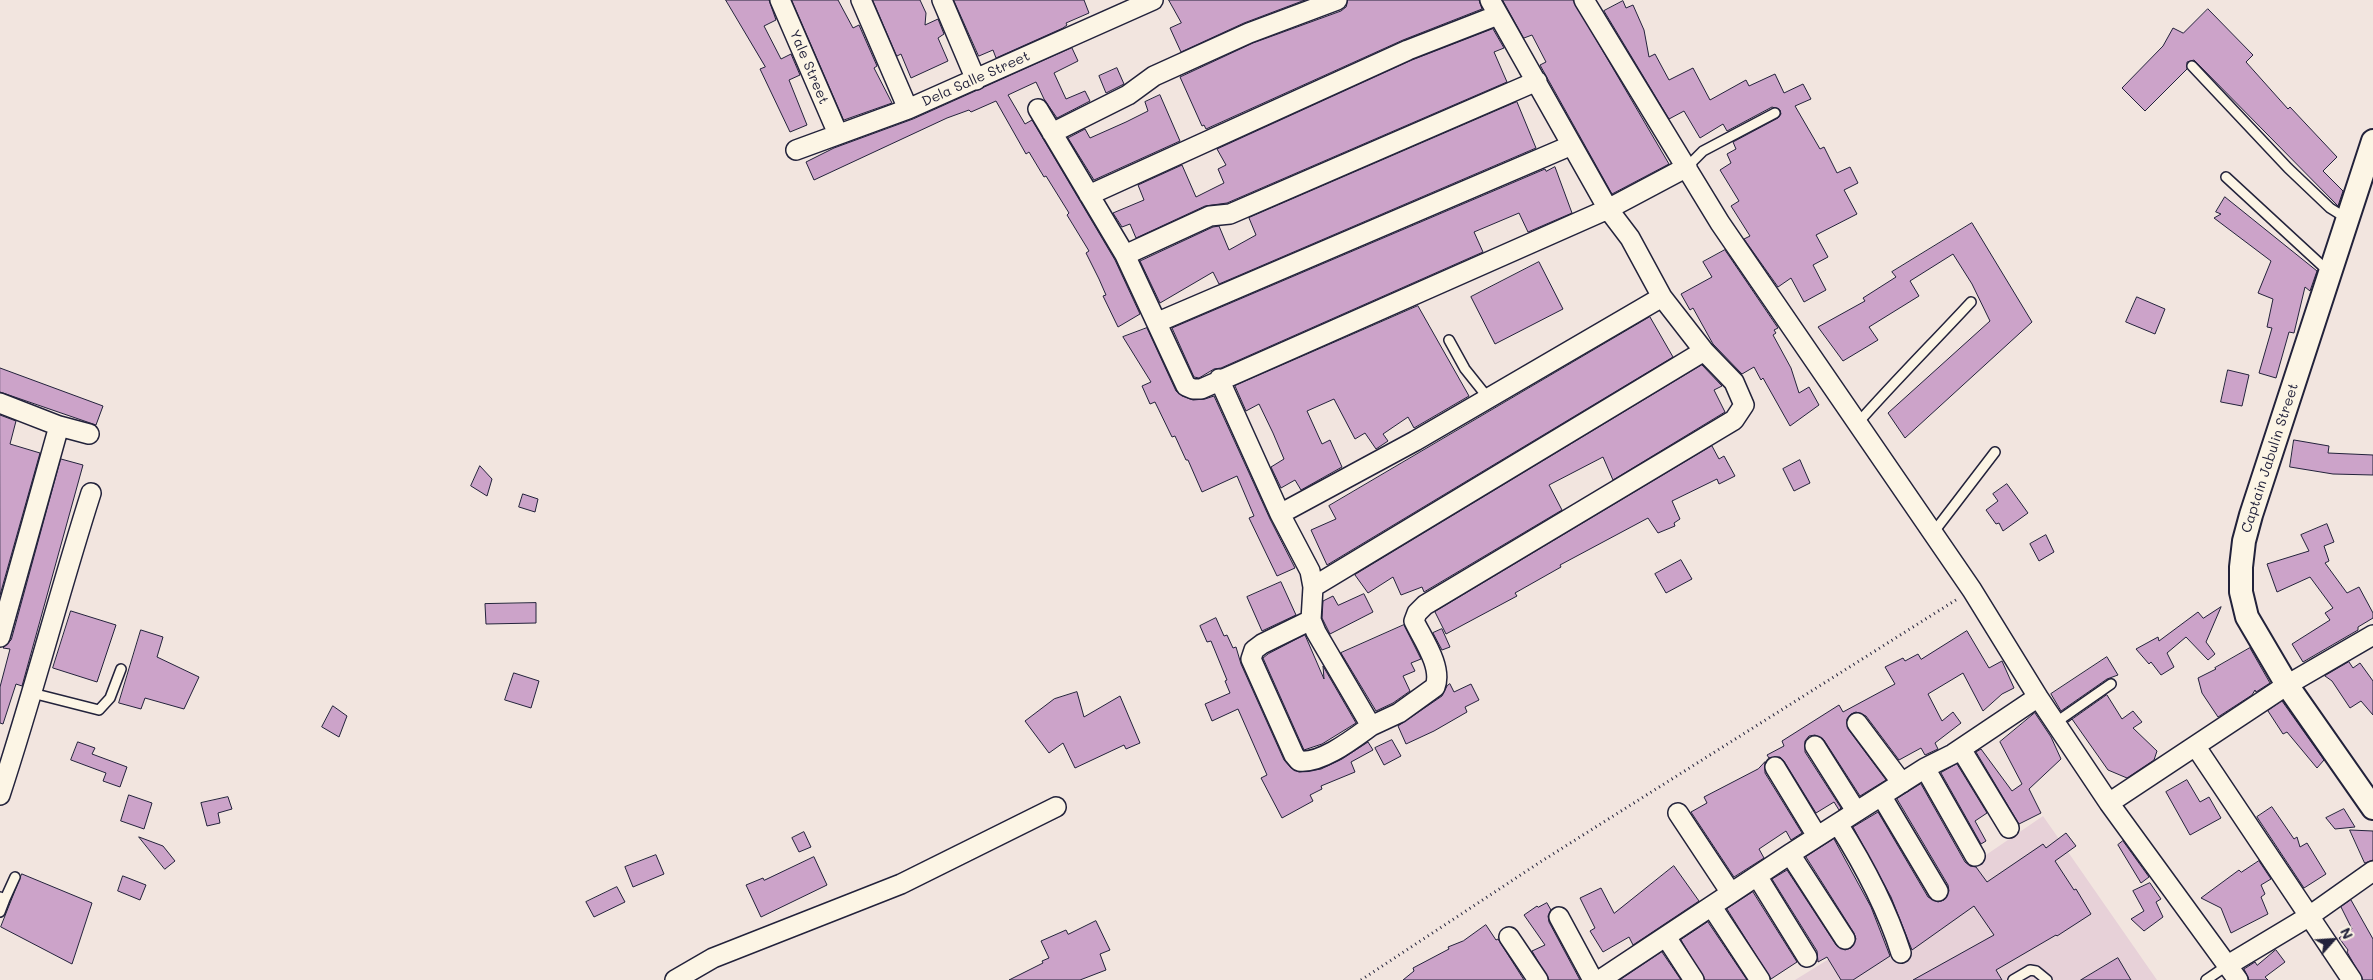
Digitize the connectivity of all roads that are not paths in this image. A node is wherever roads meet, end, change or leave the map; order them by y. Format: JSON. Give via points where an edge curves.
{"nodes":[{"id":1,"x":780,"y":0,"type":"edge"},
{"id":2,"x":861,"y":0,"type":"edge"},
{"id":3,"x":942,"y":0,"type":"edge"},
{"id":4,"x":1154,"y":0,"type":"edge"},
{"id":5,"x":1337,"y":0,"type":"edge"},
{"id":6,"x":1584,"y":0,"type":"edge"},
{"id":7,"x":1494,"y":7,"type":"edge"},
{"id":8,"x":2192,"y":66,"type":"dead end"},
{"id":9,"x":976,"y":80,"type":"junction"},
{"id":10,"x":1537,"y":81,"type":"junction"},
{"id":11,"x":1038,"y":109,"type":"dead end"},
{"id":12,"x":908,"y":110,"type":"junction"},
{"id":13,"x":1775,"y":113,"type":"dead end"},
{"id":14,"x":1052,"y":133,"type":"junction"},
{"id":15,"x":838,"y":134,"type":"junction"},
{"id":16,"x":2373,"y":141,"type":"edge"},
{"id":17,"x":1572,"y":145,"type":"junction"},
{"id":18,"x":796,"y":150,"type":"dead end"},
{"id":19,"x":1687,"y":167,"type":"junction"},
{"id":20,"x":2226,"y":177,"type":"dead end"},
{"id":21,"x":1089,"y":195,"type":"junction"},
{"id":22,"x":1608,"y":209,"type":"junction"},
{"id":23,"x":2348,"y":219,"type":"junction"},
{"id":24,"x":1125,"y":255,"type":"junction"},
{"id":25,"x":2330,"y":273,"type":"junction"},
{"id":26,"x":1662,"y":297,"type":"junction"},
{"id":27,"x":1970,"y":302,"type":"dead end"},
{"id":28,"x":1158,"y":322,"type":"junction"},
{"id":29,"x":1449,"y":340,"type":"dead end"},
{"id":30,"x":1704,"y":351,"type":"junction"},
{"id":31,"x":1219,"y":379,"type":"junction"},
{"id":32,"x":1489,"y":399,"type":"junction"},
{"id":33,"x":0,"y":403,"type":"edge"},
{"id":34,"x":1857,"y":424,"type":"junction"},
{"id":35,"x":59,"y":426,"type":"junction"},
{"id":36,"x":89,"y":434,"type":"dead end"},
{"id":37,"x":1995,"y":452,"type":"dead end"},
{"id":38,"x":91,"y":493,"type":"dead end"},
{"id":39,"x":1280,"y":514,"type":"junction"},
{"id":40,"x":1932,"y":533,"type":"junction"},
{"id":41,"x":1313,"y":587,"type":"junction"},
{"id":42,"x":1311,"y":620,"type":"junction"},
{"id":43,"x":2373,"y":635,"type":"edge"},
{"id":44,"x":0,"y":637,"type":"edge"},
{"id":45,"x":121,"y":669,"type":"dead end"},
{"id":46,"x":2111,"y":684,"type":"dead end"},
{"id":47,"x":2286,"y":685,"type":"junction"},
{"id":48,"x":32,"y":693,"type":"junction"},
{"id":49,"x":2038,"y":696,"type":"junction"},
{"id":50,"x":2055,"y":723,"type":"junction"},
{"id":51,"x":1857,"y":724,"type":"dead end"},
{"id":52,"x":1370,"y":726,"type":"junction"},
{"id":53,"x":1815,"y":746,"type":"dead end"},
{"id":54,"x":2196,"y":747,"type":"junction"},
{"id":55,"x":1961,"y":749,"type":"junction"},
{"id":56,"x":1775,"y":767,"type":"dead end"},
{"id":57,"x":1925,"y":768,"type":"junction"},
{"id":58,"x":1902,"y":784,"type":"junction"},
{"id":59,"x":0,"y":795,"type":"edge"},
{"id":60,"x":1882,"y":797,"type":"junction"},
{"id":61,"x":2110,"y":803,"type":"junction"},
{"id":62,"x":1056,"y":807,"type":"dead end"},
{"id":63,"x":2373,"y":808,"type":"edge"},
{"id":64,"x":1856,"y":811,"type":"junction"},
{"id":65,"x":1678,"y":813,"type":"dead end"},
{"id":66,"x":1838,"y":824,"type":"junction"},
{"id":67,"x":2010,"y":828,"type":"dead end"},
{"id":68,"x":1817,"y":836,"type":"junction"},
{"id":69,"x":1790,"y":854,"type":"junction"},
{"id":70,"x":1975,"y":856,"type":"dead end"},
{"id":71,"x":2373,"y":871,"type":"edge"},
{"id":72,"x":1757,"y":876,"type":"junction"},
{"id":73,"x":14,"y":877,"type":"dead end"},
{"id":74,"x":1938,"y":891,"type":"dead end"},
{"id":75,"x":1731,"y":893,"type":"junction"},
{"id":76,"x":3,"y":898,"type":"edge"},
{"id":77,"x":1712,"y":907,"type":"junction"},
{"id":78,"x":0,"y":912,"type":"edge"},
{"id":79,"x":1558,"y":917,"type":"dead end"},
{"id":80,"x":2308,"y":917,"type":"junction"},
{"id":81,"x":1509,"y":937,"type":"dead end"},
{"id":82,"x":1666,"y":937,"type":"junction"},
{"id":83,"x":1844,"y":939,"type":"dead end"},
{"id":84,"x":1901,"y":953,"type":"dead end"},
{"id":85,"x":1807,"y":957,"type":"dead end"},
{"id":86,"x":2233,"y":973,"type":"edge"},
{"id":87,"x":675,"y":980,"type":"edge"},
{"id":88,"x":1538,"y":980,"type":"edge"},
{"id":89,"x":1593,"y":980,"type":"edge"},
{"id":90,"x":1600,"y":980,"type":"edge"},
{"id":91,"x":1694,"y":980,"type":"edge"},
{"id":92,"x":1760,"y":980,"type":"edge"},
{"id":93,"x":2014,"y":980,"type":"edge"},
{"id":94,"x":2047,"y":980,"type":"edge"},
{"id":95,"x":2206,"y":980,"type":"edge"},
{"id":96,"x":2352,"y":980,"type":"edge"}],
"edges":[{"from":1,"to":15,"type":"street","name":"Yale Street"},
{"from":2,"to":12,"type":"street"},
{"from":3,"to":9,"type":"street"},
{"from":4,"to":9,"type":"street","name":"Dela Salle Street"},
{"from":5,"to":14,"type":"street","via":[[1154,76],[1128,95]]},
{"from":6,"to":19,"type":"street"},
{"from":7,"to":10,"type":"street"},
{"from":7,"to":21,"type":"street","via":[[1408,50]]},
{"from":8,"to":23,"type":"lane","via":[[2288,168],[2330,208]]},
{"from":9,"to":12,"type":"street","name":"Dela Salle Street"},
{"from":10,"to":17,"type":"street"},
{"from":10,"to":24,"type":"street","via":[[1230,214],[1210,216]]},
{"from":11,"to":14,"type":"street"},
{"from":12,"to":15,"type":"street","name":"Dela Salle Street"},
{"from":13,"to":19,"type":"lane","via":[[1703,151]]},
{"from":14,"to":21,"type":"street"},
{"from":15,"to":18,"type":"street","name":"Dela Salle Street"},
{"from":16,"to":23,"type":"street","name":"Captain Jabulin Street"},
{"from":17,"to":22,"type":"street"},
{"from":17,"to":28,"type":"street"},
{"from":19,"to":22,"type":"street"},
{"from":19,"to":34,"type":"street","via":[[1720,223]]},
{"from":20,"to":25,"type":"lane"},
{"from":21,"to":24,"type":"street"},
{"from":22,"to":26,"type":"street","via":[[1630,238]]},
{"from":22,"to":31,"type":"street"},
{"from":23,"to":25,"type":"street","name":"Captain Jabulin Street"},
{"from":24,"to":28,"type":"street"},
{"from":25,"to":47,"type":"street","name":"Captain Jabulin Street","via":[[2244,541],[2241,592],[2247,617]]},
{"from":26,"to":30,"type":"street"},
{"from":26,"to":32,"type":"street"},
{"from":27,"to":34,"type":"lane"},
{"from":28,"to":31,"type":"street","via":[[1186,386],[1192,390],[1201,389]]},
{"from":29,"to":32,"type":"lane","via":[[1465,370]]},
{"from":30,"to":41,"type":"street"},
{"from":30,"to":52,"type":"street","via":[[1734,382],[1744,405],[1734,420],[1425,605],[1414,621],[1436,670],[1435,687],[1399,712]]},
{"from":31,"to":39,"type":"street"},
{"from":32,"to":39,"type":"street"},
{"from":33,"to":35,"type":"street"},
{"from":34,"to":40,"type":"street"},
{"from":35,"to":36,"type":"street"},
{"from":35,"to":44,"type":"street"},
{"from":37,"to":40,"type":"lane"},
{"from":38,"to":48,"type":"street"},
{"from":39,"to":41,"type":"street","via":[[1310,570]]},
{"from":40,"to":49,"type":"street"},
{"from":41,"to":42,"type":"street"},
{"from":42,"to":52,"type":"street"},
{"from":42,"to":52,"type":"street","via":[[1262,644],[1254,650],[1251,659],[1294,755],[1299,761],[1309,762],[1355,738]]},
{"from":43,"to":47,"type":"street"},
{"from":45,"to":48,"type":"lane","via":[[110,698],[99,710]]},
{"from":46,"to":50,"type":"lane"},
{"from":47,"to":54,"type":"street"},
{"from":47,"to":63,"type":"street","name":"Captain Jabulin Street"},
{"from":48,"to":59,"type":"street"},
{"from":49,"to":50,"type":"street"},
{"from":49,"to":55,"type":"street"},
{"from":50,"to":61,"type":"street"},
{"from":51,"to":58,"type":"street"},
{"from":53,"to":64,"type":"street"},
{"from":54,"to":61,"type":"street"},
{"from":54,"to":80,"type":"street"},
{"from":55,"to":57,"type":"street"},
{"from":55,"to":67,"type":"street"},
{"from":56,"to":68,"type":"street"},
{"from":57,"to":58,"type":"street"},
{"from":57,"to":70,"type":"street"},
{"from":58,"to":60,"type":"street"},
{"from":60,"to":64,"type":"street"},
{"from":60,"to":74,"type":"street"},
{"from":61,"to":86,"type":"street"},
{"from":62,"to":87,"type":"street","via":[[901,884],[713,958]]},
{"from":64,"to":66,"type":"street"},
{"from":65,"to":75,"type":"street"},
{"from":66,"to":68,"type":"street"},
{"from":66,"to":84,"type":"street","via":[[1876,888]]},
{"from":68,"to":69,"type":"street"},
{"from":69,"to":72,"type":"street"},
{"from":69,"to":83,"type":"street"},
{"from":71,"to":80,"type":"street"},
{"from":72,"to":75,"type":"street"},
{"from":72,"to":85,"type":"street"},
{"from":73,"to":76,"type":"lane"},
{"from":75,"to":77,"type":"street"},
{"from":76,"to":78,"type":"lane"},
{"from":77,"to":82,"type":"street"},
{"from":77,"to":92,"type":"street"},
{"from":79,"to":89,"type":"street"},
{"from":80,"to":86,"type":"street"},
{"from":80,"to":96,"type":"street"},
{"from":81,"to":88,"type":"street"},
{"from":82,"to":90,"type":"street"},
{"from":82,"to":91,"type":"street"},
{"from":86,"to":95,"type":"lane"},
{"from":93,"to":94,"type":"lane","via":[[2030,970]]}]}
